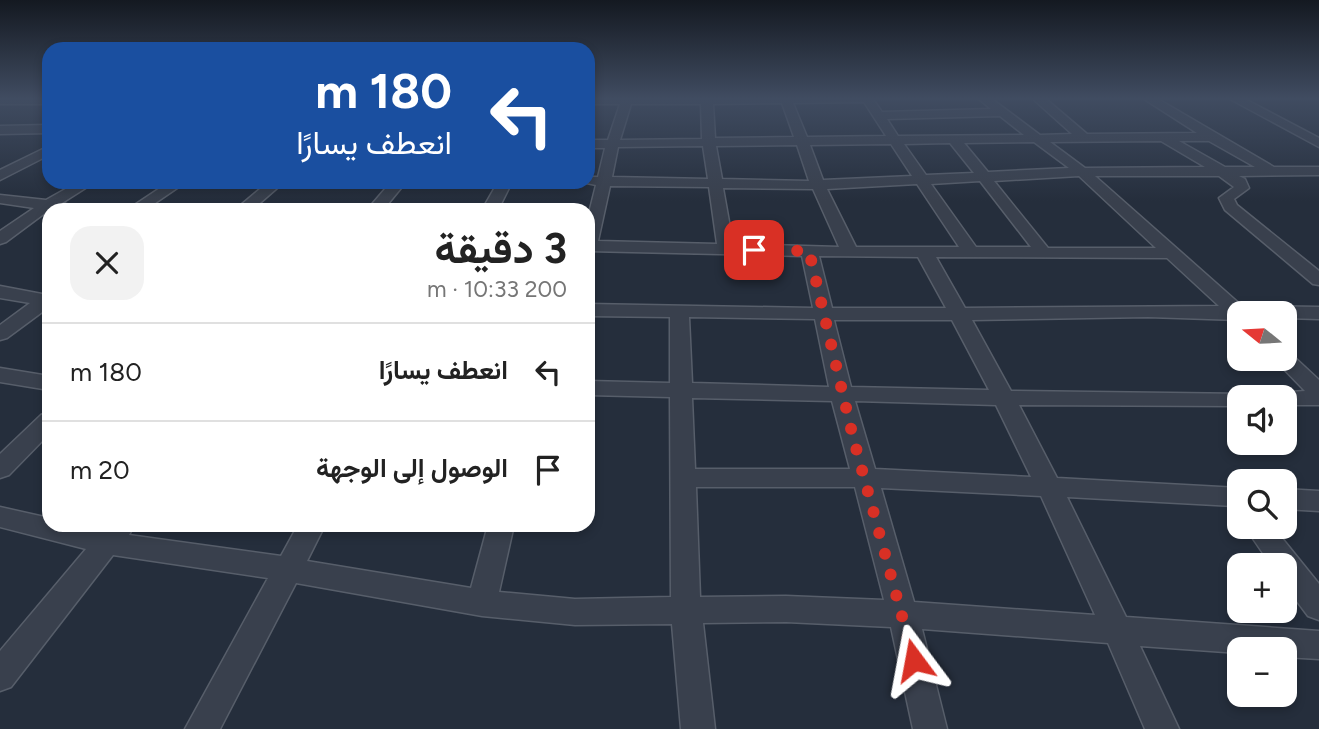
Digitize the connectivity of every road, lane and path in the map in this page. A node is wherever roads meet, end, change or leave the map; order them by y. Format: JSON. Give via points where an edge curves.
{"nodes":[{"id":1,"x":616,"y":133,"type":"edge"},
{"id":2,"x":709,"y":133,"type":"edge"},
{"id":3,"x":799,"y":133,"type":"edge"},
{"id":4,"x":890,"y":133,"type":"edge"},
{"id":5,"x":1031,"y":133,"type":"edge"},
{"id":6,"x":1077,"y":133,"type":"edge"},
{"id":7,"x":1206,"y":133,"type":"edge"},
{"id":8,"x":1300,"y":133,"type":"edge"},
{"id":9,"x":1212,"y":137,"type":"junction"},
{"id":10,"x":1165,"y":138,"type":"junction"},
{"id":11,"x":894,"y":139,"type":"junction"},
{"id":12,"x":954,"y":139,"type":"junction"},
{"id":13,"x":1084,"y":139,"type":"junction"},
{"id":14,"x":802,"y":140,"type":"junction"},
{"id":15,"x":1040,"y":140,"type":"junction"},
{"id":16,"x":709,"y":142,"type":"junction"},
{"id":17,"x":613,"y":143,"type":"junction"},
{"id":18,"x":1319,"y":143,"type":"edge"},
{"id":19,"x":595,"y":144,"type":"edge"},
{"id":20,"x":42,"y":154,"type":"edge"},
{"id":21,"x":28,"y":161,"type":"junction"},
{"id":22,"x":42,"y":162,"type":"edge"},
{"id":23,"x":1216,"y":170,"type":"junction"},
{"id":24,"x":1270,"y":170,"type":"junction"},
{"id":25,"x":1319,"y":171,"type":"edge"},
{"id":26,"x":1082,"y":172,"type":"junction"},
{"id":27,"x":0,"y":176,"type":"edge"},
{"id":28,"x":984,"y":178,"type":"junction"},
{"id":29,"x":595,"y":181,"type":"edge"},
{"id":30,"x":606,"y":181,"type":"junction"},
{"id":31,"x":717,"y":182,"type":"junction"},
{"id":32,"x":924,"y":182,"type":"junction"},
{"id":33,"x":818,"y":185,"type":"junction"},
{"id":34,"x":76,"y":189,"type":"edge"},
{"id":35,"x":168,"y":189,"type":"edge"},
{"id":36,"x":268,"y":189,"type":"edge"},
{"id":37,"x":393,"y":189,"type":"edge"},
{"id":38,"x":0,"y":199,"type":"edge"},
{"id":39,"x":51,"y":203,"type":"edge"},
{"id":40,"x":146,"y":203,"type":"edge"},
{"id":41,"x":252,"y":203,"type":"edge"},
{"id":42,"x":381,"y":203,"type":"edge"},
{"id":43,"x":42,"y":204,"type":"edge"},
{"id":44,"x":42,"y":209,"type":"edge"},
{"id":45,"x":595,"y":221,"type":"edge"},
{"id":46,"x":0,"y":239,"type":"edge"},
{"id":47,"x":595,"y":246,"type":"edge"},
{"id":48,"x":726,"y":250,"type":"junction"},
{"id":49,"x":809,"y":251,"type":"junction"},
{"id":50,"x":850,"y":252,"type":"junction"},
{"id":51,"x":924,"y":252,"type":"junction"},
{"id":52,"x":971,"y":253,"type":"junction"},
{"id":53,"x":1044,"y":253,"type":"junction"},
{"id":54,"x":1174,"y":253,"type":"junction"},
{"id":55,"x":1319,"y":280,"type":"edge"},
{"id":56,"x":0,"y":292,"type":"edge"},
{"id":57,"x":42,"y":299,"type":"edge"},
{"id":58,"x":1227,"y":302,"type":"edge"},
{"id":59,"x":42,"y":304,"type":"edge"},
{"id":60,"x":595,"y":310,"type":"edge"},
{"id":61,"x":679,"y":312,"type":"junction"},
{"id":62,"x":1227,"y":313,"type":"edge"},
{"id":63,"x":1297,"y":313,"type":"edge"},
{"id":64,"x":1319,"y":313,"type":"edge"},
{"id":65,"x":824,"y":314,"type":"junction"},
{"id":66,"x":960,"y":314,"type":"junction"},
{"id":67,"x":0,"y":334,"type":"edge"},
{"id":68,"x":1297,"y":371,"type":"edge"},
{"id":69,"x":0,"y":375,"type":"edge"},
{"id":70,"x":42,"y":382,"type":"edge"},
{"id":71,"x":595,"y":388,"type":"edge"},
{"id":72,"x":681,"y":389,"type":"junction"},
{"id":73,"x":1319,"y":392,"type":"edge"},
{"id":74,"x":842,"y":395,"type":"junction"},
{"id":75,"x":1002,"y":398,"type":"junction"},
{"id":76,"x":1297,"y":398,"type":"edge"},
{"id":77,"x":1319,"y":398,"type":"edge"},
{"id":78,"x":1227,"y":399,"type":"edge"},
{"id":79,"x":42,"y":427,"type":"edge"},
{"id":80,"x":0,"y":469,"type":"edge"},
{"id":81,"x":683,"y":478,"type":"junction"},
{"id":82,"x":864,"y":478,"type":"junction"},
{"id":83,"x":1049,"y":487,"type":"junction"},
{"id":84,"x":1227,"y":497,"type":"edge"},
{"id":85,"x":1297,"y":500,"type":"edge"},
{"id":86,"x":1319,"y":501,"type":"edge"},
{"id":87,"x":0,"y":517,"type":"edge"},
{"id":88,"x":42,"y":523,"type":"edge"},
{"id":89,"x":308,"y":532,"type":"edge"},
{"id":90,"x":499,"y":532,"type":"edge"},
{"id":91,"x":114,"y":534,"type":"edge"},
{"id":92,"x":1267,"y":539,"type":"edge"},
{"id":93,"x":286,"y":569,"type":"junction"},
{"id":94,"x":482,"y":603,"type":"junction"},
{"id":95,"x":1319,"y":607,"type":"edge"},
{"id":96,"x":686,"y":610,"type":"junction"},
{"id":97,"x":903,"y":614,"type":"junction"},
{"id":98,"x":1119,"y":631,"type":"junction"},
{"id":99,"x":1319,"y":645,"type":"edge"},
{"id":100,"x":0,"y":676,"type":"edge"},
{"id":101,"x":202,"y":729,"type":"edge"},
{"id":102,"x":698,"y":729,"type":"edge"},
{"id":103,"x":930,"y":729,"type":"edge"},
{"id":104,"x":1162,"y":729,"type":"edge"}],
"edges":[{"from":1,"to":17,"type":"street"},
{"from":2,"to":16,"type":"street"},
{"from":3,"to":14,"type":"street"},
{"from":4,"to":11,"type":"street"},
{"from":5,"to":15,"type":"street"},
{"from":6,"to":13,"type":"street"},
{"from":7,"to":9,"type":"street"},
{"from":8,"to":18,"type":"street"},
{"from":9,"to":10,"type":"street"},
{"from":9,"to":24,"type":"street"},
{"from":10,"to":13,"type":"street"},
{"from":10,"to":23,"type":"street"},
{"from":11,"to":12,"type":"street"},
{"from":11,"to":14,"type":"street"},
{"from":11,"to":32,"type":"street"},
{"from":12,"to":15,"type":"street"},
{"from":12,"to":28,"type":"street"},
{"from":13,"to":15,"type":"street"},
{"from":14,"to":16,"type":"street"},
{"from":14,"to":33,"type":"street"},
{"from":15,"to":26,"type":"street"},
{"from":16,"to":17,"type":"street"},
{"from":16,"to":31,"type":"street"},
{"from":17,"to":19,"type":"street"},
{"from":17,"to":30,"type":"street"},
{"from":20,"to":21,"type":"street"},
{"from":21,"to":22,"type":"street"},
{"from":21,"to":27,"type":"street"},
{"from":23,"to":24,"type":"street"},
{"from":23,"to":26,"type":"street"},
{"from":23,"to":55,"type":"street","via":[[1243,186],[1226,198],[1230,207]]},
{"from":24,"to":25,"type":"street"},
{"from":26,"to":28,"type":"street"},
{"from":26,"to":54,"type":"street"},
{"from":28,"to":32,"type":"street"},
{"from":28,"to":53,"type":"street"},
{"from":29,"to":30,"type":"street"},
{"from":30,"to":31,"type":"street"},
{"from":30,"to":45,"type":"street"},
{"from":31,"to":33,"type":"street"},
{"from":31,"to":48,"type":"street"},
{"from":32,"to":33,"type":"street"},
{"from":32,"to":52,"type":"street"},
{"from":33,"to":50,"type":"street"},
{"from":34,"to":39,"type":"street"},
{"from":35,"to":40,"type":"street"},
{"from":36,"to":41,"type":"street"},
{"from":37,"to":42,"type":"street"},
{"from":38,"to":43,"type":"street"},
{"from":44,"to":46,"type":"street"},
{"from":47,"to":48,"type":"street"},
{"from":48,"to":49,"type":"street"},
{"from":49,"to":50,"type":"street"},
{"from":49,"to":65,"type":"street"},
{"from":50,"to":51,"type":"street"},
{"from":51,"to":52,"type":"street"},
{"from":51,"to":66,"type":"street"},
{"from":52,"to":53,"type":"street"},
{"from":53,"to":54,"type":"street"},
{"from":54,"to":58,"type":"street"},
{"from":56,"to":57,"type":"street"},
{"from":59,"to":67,"type":"street"},
{"from":60,"to":61,"type":"street"},
{"from":61,"to":65,"type":"street"},
{"from":61,"to":72,"type":"street"},
{"from":62,"to":66,"type":"street"},
{"from":63,"to":64,"type":"street"},
{"from":65,"to":66,"type":"street"},
{"from":65,"to":74,"type":"street"},
{"from":66,"to":75,"type":"street"},
{"from":68,"to":73,"type":"street"},
{"from":69,"to":70,"type":"street"},
{"from":71,"to":72,"type":"street"},
{"from":72,"to":74,"type":"street"},
{"from":72,"to":81,"type":"street"},
{"from":74,"to":75,"type":"street"},
{"from":74,"to":82,"type":"street"},
{"from":75,"to":78,"type":"street"},
{"from":75,"to":83,"type":"street"},
{"from":76,"to":77,"type":"street"},
{"from":79,"to":80,"type":"street"},
{"from":81,"to":82,"type":"street"},
{"from":81,"to":96,"type":"street"},
{"from":82,"to":83,"type":"street"},
{"from":82,"to":97,"type":"street"},
{"from":83,"to":84,"type":"street"},
{"from":83,"to":98,"type":"street"},
{"from":85,"to":86,"type":"street"},
{"from":87,"to":88,"type":"street"},
{"from":89,"to":93,"type":"street"},
{"from":90,"to":94,"type":"street"},
{"from":91,"to":93,"type":"street"},
{"from":91,"to":100,"type":"street"},
{"from":92,"to":95,"type":"street"},
{"from":93,"to":94,"type":"street"},
{"from":93,"to":101,"type":"street"},
{"from":94,"to":96,"type":"street","via":[[575,612]]},
{"from":96,"to":97,"type":"street"},
{"from":96,"to":102,"type":"street"},
{"from":97,"to":98,"type":"street"},
{"from":97,"to":103,"type":"street"},
{"from":98,"to":99,"type":"street"},
{"from":98,"to":104,"type":"street"}]}
